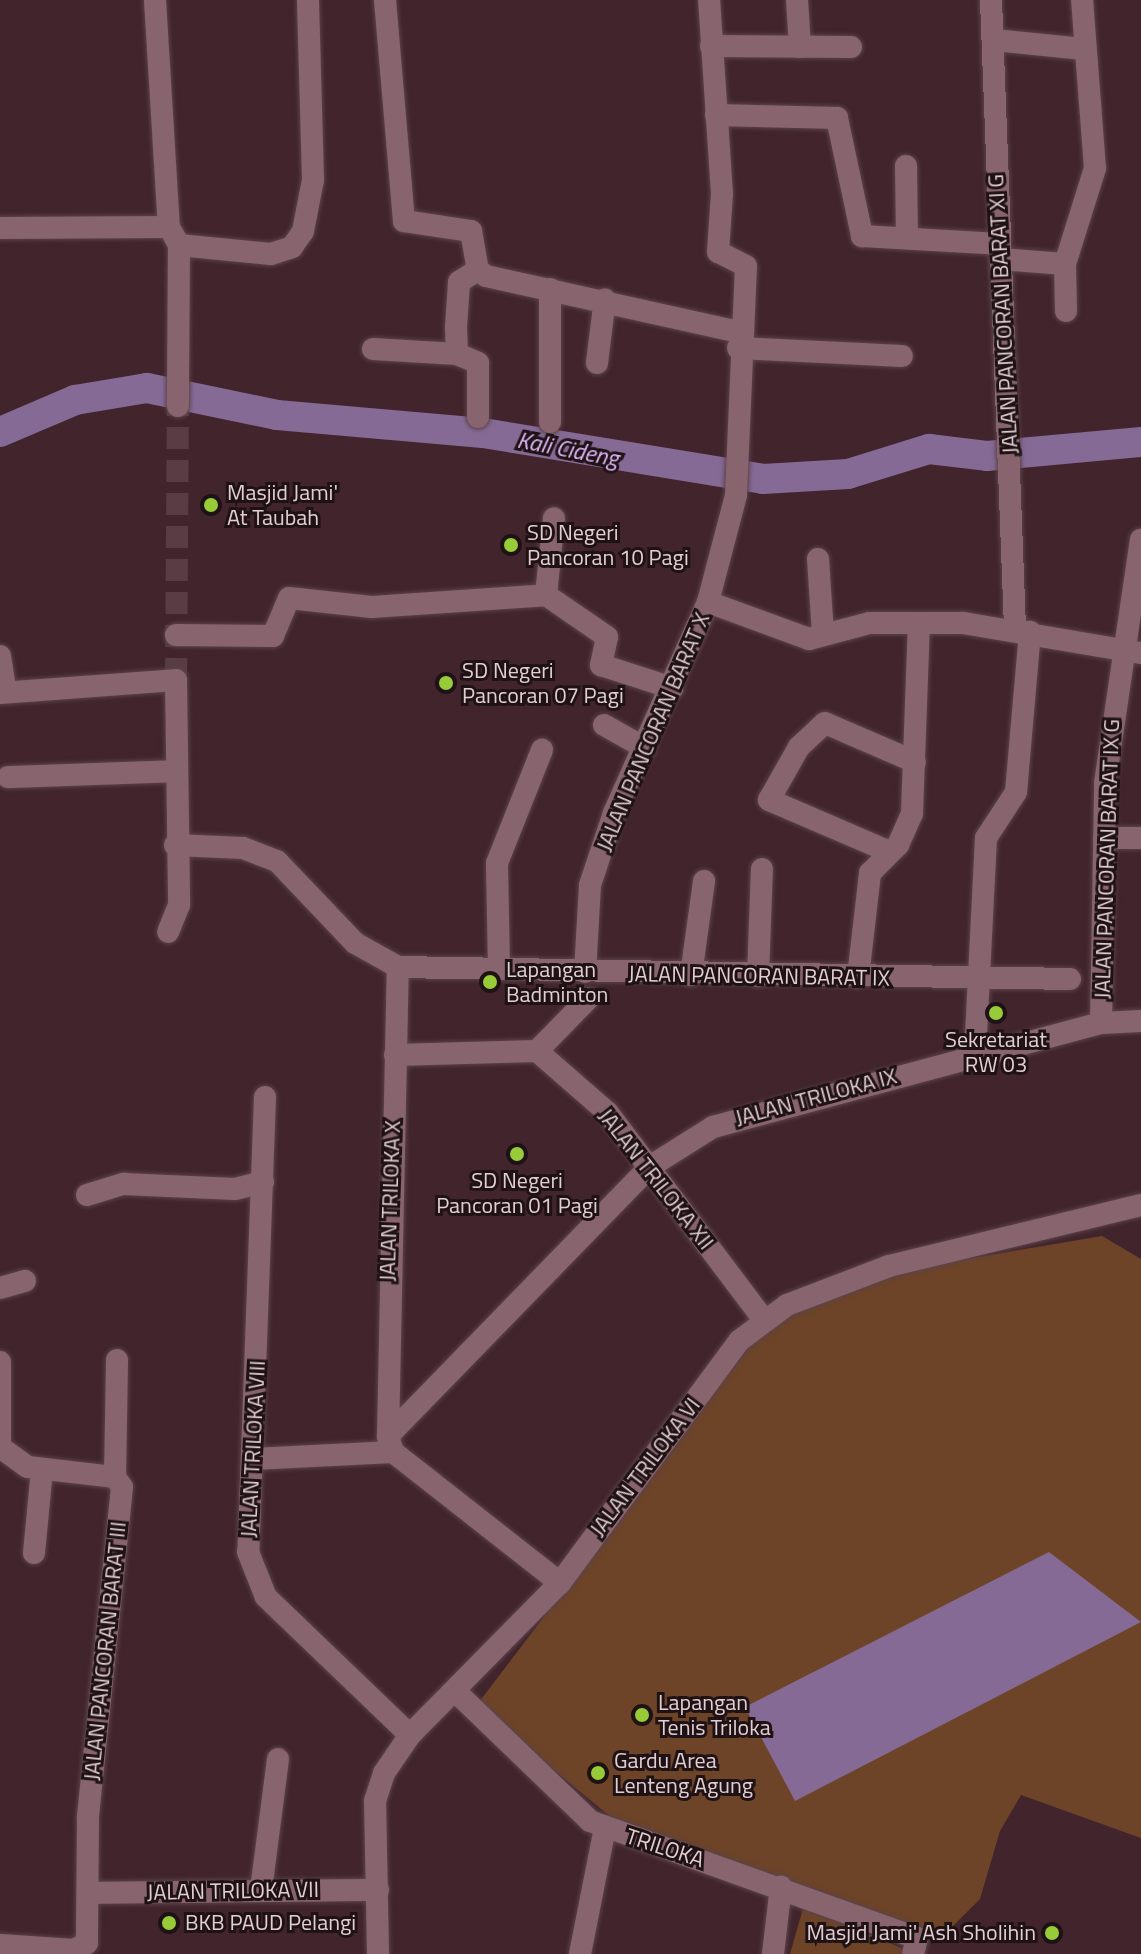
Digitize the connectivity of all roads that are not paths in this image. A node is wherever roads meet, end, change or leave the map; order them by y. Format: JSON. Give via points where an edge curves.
{"nodes":[{"id":1,"x":155,"y":0,"type":"edge"},
{"id":2,"x":308,"y":0,"type":"edge"},
{"id":3,"x":385,"y":0,"type":"edge"},
{"id":4,"x":709,"y":0,"type":"edge"},
{"id":5,"x":797,"y":0,"type":"edge"},
{"id":6,"x":991,"y":0,"type":"edge"},
{"id":7,"x":1082,"y":0,"type":"edge"},
{"id":8,"x":994,"y":40,"type":"junction"},
{"id":9,"x":711,"y":46,"type":"junction"},
{"id":10,"x":800,"y":47,"type":"junction"},
{"id":11,"x":851,"y":47,"type":"dead end"},
{"id":12,"x":1084,"y":49,"type":"junction"},
{"id":13,"x":716,"y":115,"type":"junction"},
{"id":14,"x":906,"y":166,"type":"dead end"},
{"id":15,"x":0,"y":228,"type":"edge"},
{"id":16,"x":174,"y":236,"type":"junction"},
{"id":17,"x":907,"y":237,"type":"junction"},
{"id":18,"x":999,"y":252,"type":"junction"},
{"id":19,"x":1065,"y":264,"type":"junction"},
{"id":20,"x":478,"y":270,"type":"junction"},
{"id":21,"x":550,"y":289,"type":"junction"},
{"id":22,"x":605,"y":299,"type":"junction"},
{"id":23,"x":1066,"y":311,"type":"dead end"},
{"id":24,"x":739,"y":340,"type":"junction"},
{"id":25,"x":373,"y":349,"type":"dead end"},
{"id":26,"x":457,"y":354,"type":"junction"},
{"id":27,"x":902,"y":356,"type":"dead end"},
{"id":28,"x":597,"y":363,"type":"dead end"},
{"id":29,"x":178,"y":406,"type":"tunnel mouth"},
{"id":30,"x":478,"y":417,"type":"dead end"},
{"id":31,"x":550,"y":422,"type":"dead end"},
{"id":32,"x":554,"y":518,"type":"dead end"},
{"id":33,"x":1141,"y":540,"type":"edge"},
{"id":34,"x":818,"y":559,"type":"dead end"},
{"id":35,"x":546,"y":595,"type":"junction"},
{"id":36,"x":708,"y":602,"type":"junction"},
{"id":37,"x":919,"y":623,"type":"junction"},
{"id":38,"x":1023,"y":630,"type":"junction"},
{"id":39,"x":823,"y":634,"type":"junction"},
{"id":40,"x":176,"y":635,"type":"dead end"},
{"id":41,"x":1131,"y":651,"type":"edge"},
{"id":42,"x":0,"y":656,"type":"edge"},
{"id":43,"x":672,"y":688,"type":"junction"},
{"id":44,"x":3,"y":693,"type":"edge"},
{"id":45,"x":604,"y":725,"type":"dead end"},
{"id":46,"x":645,"y":748,"type":"junction"},
{"id":47,"x":542,"y":750,"type":"dead end"},
{"id":48,"x":915,"y":762,"type":"junction"},
{"id":49,"x":176,"y":771,"type":"junction"},
{"id":50,"x":8,"y":777,"type":"dead end"},
{"id":51,"x":1104,"y":838,"type":"junction"},
{"id":52,"x":1141,"y":838,"type":"edge"},
{"id":53,"x":175,"y":845,"type":"junction"},
{"id":54,"x":890,"y":852,"type":"junction"},
{"id":55,"x":762,"y":869,"type":"dead end"},
{"id":56,"x":704,"y":881,"type":"dead end"},
{"id":57,"x":168,"y":932,"type":"dead end"},
{"id":58,"x":398,"y":967,"type":"junction"},
{"id":59,"x":499,"y":969,"type":"junction"},
{"id":60,"x":585,"y":972,"type":"junction"},
{"id":61,"x":691,"y":975,"type":"junction"},
{"id":62,"x":758,"y":976,"type":"junction"},
{"id":63,"x":858,"y":977,"type":"junction"},
{"id":64,"x":1070,"y":979,"type":"dead end"},
{"id":65,"x":976,"y":980,"type":"junction"},
{"id":66,"x":588,"y":999,"type":"dead end"},
{"id":67,"x":1141,"y":1021,"type":"edge"},
{"id":68,"x":1101,"y":1023,"type":"junction"},
{"id":69,"x":537,"y":1051,"type":"junction"},
{"id":70,"x":395,"y":1055,"type":"junction"},
{"id":71,"x":975,"y":1055,"type":"junction"},
{"id":72,"x":265,"y":1097,"type":"dead end"},
{"id":73,"x":651,"y":1166,"type":"junction"},
{"id":74,"x":263,"y":1182,"type":"junction"},
{"id":75,"x":87,"y":1195,"type":"dead end"},
{"id":76,"x":1141,"y":1205,"type":"edge"},
{"id":77,"x":25,"y":1281,"type":"dead end"},
{"id":78,"x":0,"y":1288,"type":"edge"},
{"id":79,"x":763,"y":1319,"type":"junction"},
{"id":80,"x":117,"y":1360,"type":"dead end"},
{"id":81,"x":0,"y":1362,"type":"edge"},
{"id":82,"x":0,"y":1440,"type":"edge"},
{"id":83,"x":391,"y":1444,"type":"junction"},
{"id":84,"x":0,"y":1447,"type":"edge"},
{"id":85,"x":253,"y":1459,"type":"junction"},
{"id":86,"x":42,"y":1470,"type":"junction"},
{"id":87,"x":115,"y":1477,"type":"junction"},
{"id":88,"x":34,"y":1553,"type":"dead end"},
{"id":89,"x":560,"y":1583,"type":"junction"},
{"id":90,"x":455,"y":1691,"type":"junction"},
{"id":91,"x":410,"y":1735,"type":"junction"},
{"id":92,"x":278,"y":1759,"type":"dead end"},
{"id":93,"x":605,"y":1828,"type":"junction"},
{"id":94,"x":781,"y":1886,"type":"junction"},
{"id":95,"x":261,"y":1890,"type":"junction"},
{"id":96,"x":378,"y":1890,"type":"junction"},
{"id":97,"x":88,"y":1893,"type":"junction"},
{"id":98,"x":0,"y":1945,"type":"edge"},
{"id":99,"x":915,"y":1946,"type":"edge"},
{"id":100,"x":378,"y":1954,"type":"edge"},
{"id":101,"x":580,"y":1954,"type":"edge"},
{"id":102,"x":773,"y":1954,"type":"edge"}],
"edges":[{"from":1,"to":16,"type":"street"},
{"from":2,"to":16,"type":"street","via":[[313,180],[303,231],[292,247],[271,254]]},
{"from":3,"to":20,"type":"street","via":[[401,214],[411,225],[471,231]]},
{"from":4,"to":9,"type":"street"},
{"from":5,"to":10,"type":"street"},
{"from":6,"to":8,"type":"street","name":"JALAN PANCORAN BARAT XI G"},
{"from":7,"to":12,"type":"street"},
{"from":8,"to":12,"type":"street"},
{"from":8,"to":18,"type":"street","name":"JALAN PANCORAN BARAT XI G"},
{"from":9,"to":10,"type":"street"},
{"from":9,"to":13,"type":"street"},
{"from":10,"to":11,"type":"street"},
{"from":12,"to":19,"type":"street","via":[[1095,168]]},
{"from":13,"to":17,"type":"street","via":[[834,115],[858,234]]},
{"from":13,"to":24,"type":"street","name":"JALAN PANCORAN BARAT X","via":[[718,252],[746,266]]},
{"from":14,"to":17,"type":"street"},
{"from":15,"to":16,"type":"street"},
{"from":16,"to":29,"type":"street"},
{"from":17,"to":18,"type":"street"},
{"from":18,"to":19,"type":"street"},
{"from":18,"to":38,"type":"street","name":"JALAN PANCORAN BARAT XI G","via":[[1006,429]]},
{"from":19,"to":23,"type":"street"},
{"from":20,"to":21,"type":"street"},
{"from":20,"to":26,"type":"street","via":[[457,288]]},
{"from":21,"to":22,"type":"street"},
{"from":21,"to":31,"type":"street"},
{"from":22,"to":24,"type":"street"},
{"from":22,"to":28,"type":"street"},
{"from":24,"to":27,"type":"street"},
{"from":24,"to":36,"type":"street","name":"JALAN PANCORAN BARAT X","via":[[736,495]]},
{"from":25,"to":26,"type":"street"},
{"from":26,"to":30,"type":"street","via":[[478,363]]},
{"from":32,"to":35,"type":"street"},
{"from":33,"to":41,"type":"street","name":"JALAN PANCORAN BARAT IX G"},
{"from":34,"to":39,"type":"street"},
{"from":35,"to":40,"type":"street","via":[[372,607],[289,598],[273,636]]},
{"from":35,"to":43,"type":"street","via":[[607,637],[601,665]]},
{"from":36,"to":39,"type":"street","via":[[800,637]]},
{"from":36,"to":43,"type":"street","name":"JALAN PANCORAN BARAT X"},
{"from":37,"to":38,"type":"street"},
{"from":37,"to":39,"type":"street"},
{"from":37,"to":48,"type":"street"},
{"from":38,"to":41,"type":"street"},
{"from":38,"to":65,"type":"street","name":"JALAN PANCORAN BARAT XI G","via":[[1016,792],[986,838]]},
{"from":41,"to":51,"type":"street","name":"JALAN PANCORAN BARAT IX G"},
{"from":42,"to":44,"type":"street"},
{"from":43,"to":46,"type":"street","name":"JALAN PANCORAN BARAT X"},
{"from":44,"to":49,"type":"street","via":[[176,680]]},
{"from":45,"to":46,"type":"street"},
{"from":46,"to":60,"type":"street","name":"JALAN PANCORAN BARAT X","via":[[590,885]]},
{"from":47,"to":59,"type":"street","via":[[497,863]]},
{"from":48,"to":54,"type":"street","via":[[907,832]]},
{"from":48,"to":54,"type":"street","via":[[825,723],[799,747],[769,800]]},
{"from":49,"to":50,"type":"street"},
{"from":49,"to":53,"type":"street"},
{"from":51,"to":52,"type":"street"},
{"from":51,"to":68,"type":"street","name":"JALAN PANCORAN BARAT IX G"},
{"from":53,"to":57,"type":"street","via":[[179,905]]},
{"from":53,"to":58,"type":"street","via":[[243,848],[277,861],[355,943]]},
{"from":54,"to":63,"type":"street","via":[[866,887]]},
{"from":55,"to":62,"type":"street"},
{"from":56,"to":61,"type":"street"},
{"from":58,"to":59,"type":"street","name":"JALAN PANCORAN BARAT IX"},
{"from":58,"to":70,"type":"street","name":"JALAN TRILOKA X"},
{"from":59,"to":60,"type":"street","name":"JALAN PANCORAN BARAT IX"},
{"from":60,"to":61,"type":"street","name":"JALAN PANCORAN BARAT IX"},
{"from":61,"to":62,"type":"street","name":"JALAN PANCORAN BARAT IX"},
{"from":62,"to":63,"type":"street","name":"JALAN PANCORAN BARAT IX"},
{"from":63,"to":65,"type":"street","name":"JALAN PANCORAN BARAT IX"},
{"from":64,"to":65,"type":"street","name":"JALAN PANCORAN BARAT IX"},
{"from":65,"to":71,"type":"street","name":"JALAN PANCORAN BARAT XI G"},
{"from":66,"to":69,"type":"street"},
{"from":67,"to":68,"type":"street","name":"JALAN TRILOKA IX"},
{"from":68,"to":71,"type":"street","name":"JALAN TRILOKA IX"},
{"from":69,"to":70,"type":"street"},
{"from":69,"to":73,"type":"street","name":"JALAN TRILOKA XII","via":[[608,1113]]},
{"from":70,"to":83,"type":"street","name":"JALAN TRILOKA X"},
{"from":71,"to":73,"type":"street","name":"JALAN TRILOKA IX","via":[[759,1110]]},
{"from":72,"to":74,"type":"street","name":"JALAN TRILOKA VIII"},
{"from":73,"to":79,"type":"street","name":"JALAN TRILOKA XII"},
{"from":73,"to":83,"type":"street","name":"JALAN TRILOKA IX"},
{"from":74,"to":75,"type":"street","via":[[235,1189],[124,1184]]},
{"from":74,"to":85,"type":"street","name":"JALAN TRILOKA VIII"},
{"from":76,"to":79,"type":"street","name":"JALAN TRILOKA VI","via":[[889,1266]]},
{"from":77,"to":78,"type":"street"},
{"from":79,"to":89,"type":"street","name":"JALAN TRILOKA VI"},
{"from":80,"to":87,"type":"street","name":"JALAN PANCORAN BARAT III"},
{"from":81,"to":82,"type":"street"},
{"from":83,"to":85,"type":"street"},
{"from":83,"to":89,"type":"street"},
{"from":84,"to":86,"type":"street"},
{"from":85,"to":91,"type":"street","name":"JALAN TRILOKA VIII","via":[[248,1552],[255,1578]]},
{"from":86,"to":87,"type":"street"},
{"from":86,"to":88,"type":"street"},
{"from":87,"to":97,"type":"street","name":"JALAN PANCORAN BARAT III","via":[[122,1487],[88,1818]]},
{"from":89,"to":90,"type":"street","name":"JALAN TRILOKA VI"},
{"from":90,"to":91,"type":"street","name":"JALAN TRILOKA VI"},
{"from":90,"to":93,"type":"street","name":"TRILOKA","via":[[581,1814]]},
{"from":91,"to":96,"type":"street","name":"JALAN TRILOKA VI","via":[[378,1785]]},
{"from":92,"to":95,"type":"street"},
{"from":93,"to":94,"type":"street","name":"TRILOKA"},
{"from":93,"to":101,"type":"street"},
{"from":94,"to":99,"type":"street","name":"TRILOKA"},
{"from":94,"to":102,"type":"street"},
{"from":95,"to":96,"type":"street","name":"JALAN TRILOKA VII"},
{"from":95,"to":97,"type":"street","name":"JALAN TRILOKA VII"},
{"from":96,"to":100,"type":"street","name":"JALAN TRILOKA VI"},
{"from":97,"to":98,"type":"street","name":"JALAN PANCORAN BARAT III","via":[[83,1948]]}]}
